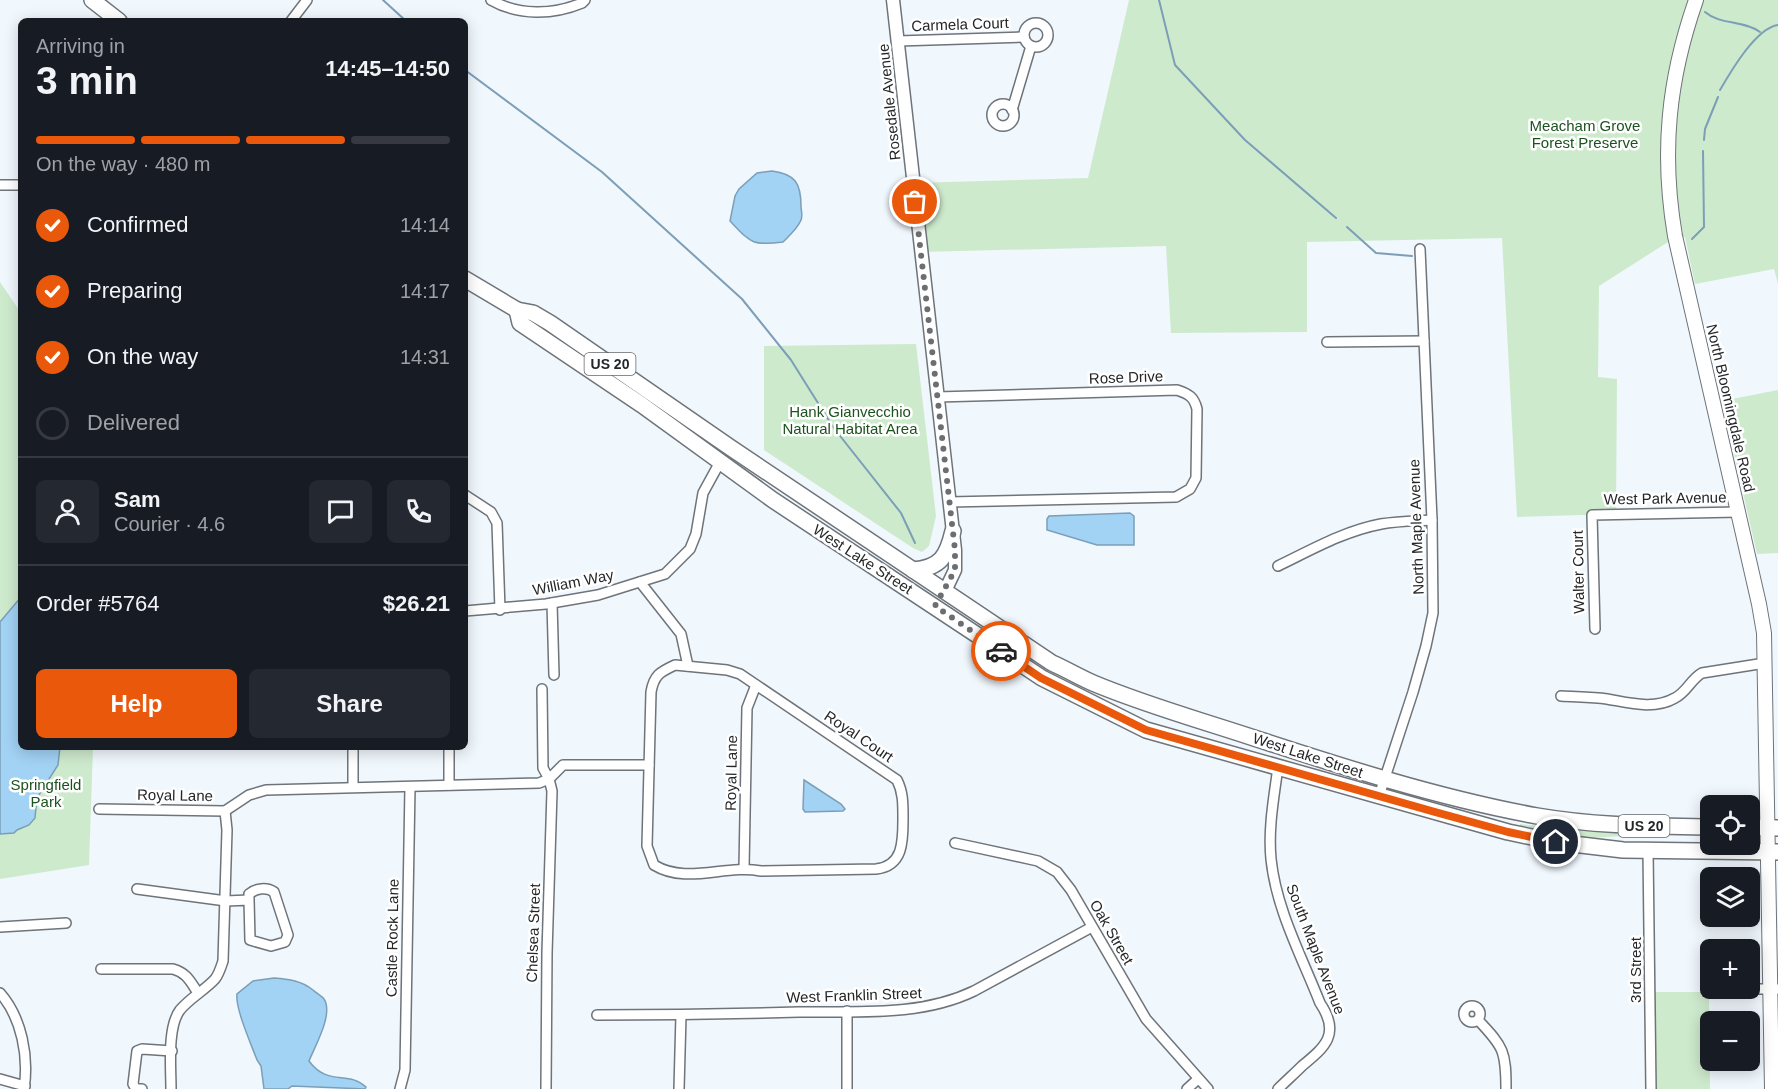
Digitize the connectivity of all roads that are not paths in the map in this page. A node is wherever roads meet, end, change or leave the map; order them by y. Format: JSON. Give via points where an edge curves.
{"nodes":[{"id":1,"x":92,"y":0,"type":"edge"},
{"id":2,"x":307,"y":0,"type":"edge"},
{"id":3,"x":491,"y":0,"type":"edge"},
{"id":4,"x":585,"y":0,"type":"edge"},
{"id":5,"x":893,"y":0,"type":"edge"},
{"id":6,"x":1696,"y":0,"type":"edge"},
{"id":7,"x":115,"y":18,"type":"edge"},
{"id":8,"x":293,"y":18,"type":"edge"},
{"id":9,"x":1024,"y":37,"type":"junction"},
{"id":10,"x":898,"y":41,"type":"junction"},
{"id":11,"x":1031,"y":46,"type":"junction"},
{"id":12,"x":1012,"y":110,"type":"dead end"},
{"id":13,"x":0,"y":185,"type":"edge"},
{"id":14,"x":18,"y":185,"type":"edge"},
{"id":15,"x":1420,"y":249,"type":"dead end"},
{"id":16,"x":468,"y":281,"type":"edge"},
{"id":17,"x":517,"y":310,"type":"junction"},
{"id":18,"x":1424,"y":340,"type":"junction"},
{"id":19,"x":1327,"y":342,"type":"dead end"},
{"id":20,"x":937,"y":398,"type":"junction"},
{"id":21,"x":720,"y":462,"type":"junction"},
{"id":22,"x":468,"y":497,"type":"edge"},
{"id":23,"x":949,"y":502,"type":"junction"},
{"id":24,"x":1738,"y":512,"type":"junction"},
{"id":25,"x":1592,"y":515,"type":"joint"},
{"id":26,"x":1432,"y":520,"type":"junction"},
{"id":27,"x":953,"y":531,"type":"junction"},
{"id":28,"x":1278,"y":566,"type":"dead end"},
{"id":29,"x":913,"y":570,"type":"junction"},
{"id":30,"x":640,"y":582,"type":"junction"},
{"id":31,"x":945,"y":591,"type":"junction"},
{"id":32,"x":552,"y":603,"type":"junction"},
{"id":33,"x":935,"y":606,"type":"junction"},
{"id":34,"x":500,"y":610,"type":"junction"},
{"id":35,"x":468,"y":611,"type":"edge"},
{"id":36,"x":1595,"y":628,"type":"dead end"},
{"id":37,"x":1765,"y":663,"type":"junction"},
{"id":38,"x":688,"y":666,"type":"junction"},
{"id":39,"x":554,"y":675,"type":"dead end"},
{"id":40,"x":756,"y":685,"type":"junction"},
{"id":41,"x":542,"y":689,"type":"dead end"},
{"id":42,"x":1561,"y":696,"type":"dead end"},
{"id":43,"x":353,"y":750,"type":"edge"},
{"id":44,"x":449,"y":750,"type":"edge"},
{"id":45,"x":649,"y":765,"type":"junction"},
{"id":46,"x":1278,"y":767,"type":"junction"},
{"id":47,"x":549,"y":779,"type":"junction"},
{"id":48,"x":1384,"y":779,"type":"junction"},
{"id":49,"x":448,"y":785,"type":"junction"},
{"id":50,"x":353,"y":787,"type":"junction"},
{"id":51,"x":410,"y":787,"type":"junction"},
{"id":52,"x":1379,"y":796,"type":"junction"},
{"id":53,"x":99,"y":808,"type":"dead end"},
{"id":54,"x":225,"y":811,"type":"junction"},
{"id":55,"x":1700,"y":827,"type":"edge"},
{"id":56,"x":1773,"y":828,"type":"edge"},
{"id":57,"x":955,"y":843,"type":"dead end"},
{"id":58,"x":1648,"y":850,"type":"junction"},
{"id":59,"x":1773,"y":852,"type":"edge"},
{"id":60,"x":744,"y":868,"type":"junction"},
{"id":61,"x":137,"y":889,"type":"dead end"},
{"id":62,"x":249,"y":900,"type":"junction"},
{"id":63,"x":226,"y":901,"type":"junction"},
{"id":64,"x":66,"y":923,"type":"dead end"},
{"id":65,"x":0,"y":927,"type":"edge"},
{"id":66,"x":1092,"y":927,"type":"junction"},
{"id":67,"x":101,"y":969,"type":"dead end"},
{"id":68,"x":1774,"y":989,"type":"edge"},
{"id":69,"x":0,"y":993,"type":"edge"},
{"id":70,"x":198,"y":993,"type":"junction"},
{"id":71,"x":847,"y":1011,"type":"junction"},
{"id":72,"x":597,"y":1015,"type":"dead end"},
{"id":73,"x":681,"y":1015,"type":"junction"},
{"id":74,"x":1478,"y":1020,"type":"dead end"},
{"id":75,"x":172,"y":1051,"type":"junction"},
{"id":76,"x":0,"y":1079,"type":"edge"},
{"id":77,"x":1198,"y":1079,"type":"junction"},
{"id":78,"x":24,"y":1087,"type":"edge"},
{"id":79,"x":142,"y":1089,"type":"edge"},
{"id":80,"x":171,"y":1089,"type":"edge"},
{"id":81,"x":400,"y":1089,"type":"edge"},
{"id":82,"x":546,"y":1089,"type":"edge"},
{"id":83,"x":679,"y":1089,"type":"edge"},
{"id":84,"x":847,"y":1089,"type":"edge"},
{"id":85,"x":1187,"y":1089,"type":"edge"},
{"id":86,"x":1208,"y":1089,"type":"edge"},
{"id":87,"x":1278,"y":1089,"type":"edge"},
{"id":88,"x":1506,"y":1089,"type":"edge"},
{"id":89,"x":1651,"y":1089,"type":"edge"},
{"id":90,"x":1772,"y":1089,"type":"edge"}],
"edges":[{"from":1,"to":7,"type":"main road"},
{"from":2,"to":8,"type":"street"},
{"from":3,"to":4,"type":"street","via":[[511,9],[557,12]]},
{"from":5,"to":10,"type":"street","name":"Rosedale Avenue"},
{"from":6,"to":24,"type":"main road","name":"North Bloomingdale Road","via":[[1672,87],[1667,137],[1668,191]]},
{"from":9,"to":10,"type":"street","name":"Carmela Court"},
{"from":9,"to":11,"type":"street","name":"Carmela Court"},
{"from":9,"to":11,"type":"street","name":"Carmela Court","via":[[1031,24],[1039,23],[1045,28],[1045,42],[1039,47]]},
{"from":10,"to":20,"type":"street","name":"Rosedale Avenue"},
{"from":11,"to":12,"type":"street","name":"Carmela Court"},
{"from":13,"to":14,"type":"street"},
{"from":15,"to":18,"type":"street","name":"North Maple Avenue"},
{"from":16,"to":17,"type":"main road","name":"West Lake Street","number":"US 20"},
{"from":17,"to":21,"type":"main road","name":"West Lake Street","number":"US 20","via":[[520,323]]},
{"from":17,"to":29,"type":"main road","name":"West Lake Street","number":"US 20","via":[[533,313],[550,323]]},
{"from":18,"to":19,"type":"street"},
{"from":18,"to":26,"type":"street","name":"North Maple Avenue"},
{"from":20,"to":23,"type":"street","name":"Rosedale Avenue"},
{"from":20,"to":23,"type":"street","name":"Rose Drive","via":[[1177,390],[1194,399],[1197,409],[1196,478],[1190,489],[1176,497]]},
{"from":21,"to":30,"type":"street","name":"William Way","via":[[703,493],[690,549],[665,574]]},
{"from":21,"to":33,"type":"main road","name":"West Lake Street","number":"US 20"},
{"from":22,"to":34,"type":"street","via":[[491,512],[497,524]]},
{"from":23,"to":27,"type":"street","name":"Rosedale Avenue"},
{"from":24,"to":25,"type":"street","name":"West Park Avenue"},
{"from":24,"to":37,"type":"main road","name":"North Bloomingdale Road","via":[[1762,619]]},
{"from":25,"to":36,"type":"street","name":"Walter Court"},
{"from":26,"to":28,"type":"street","via":[[1400,521],[1361,529]]},
{"from":26,"to":48,"type":"street","name":"North Maple Avenue","via":[[1431,626]]},
{"from":27,"to":29,"type":"main road","via":[[939,563]]},
{"from":27,"to":31,"type":"street","name":"Rosedale Avenue","via":[[955,570]]},
{"from":29,"to":31,"type":"main road","name":"West Lake Street","number":"US 20"},
{"from":30,"to":32,"type":"street","name":"William Way","via":[[598,596]]},
{"from":30,"to":38,"type":"street","via":[[681,634]]},
{"from":31,"to":33,"type":"main road"},
{"from":31,"to":48,"type":"main road","name":"West Lake Street","number":"US 20","via":[[1052,663],[1092,682]]},
{"from":32,"to":34,"type":"street","name":"William Way"},
{"from":32,"to":39,"type":"street"},
{"from":33,"to":46,"type":"main road","name":"West Lake Street","number":"US 20","via":[[1041,678],[1146,730]]},
{"from":34,"to":35,"type":"street","name":"William Way"},
{"from":37,"to":42,"type":"street","via":[[1702,673],[1674,699],[1648,705]]},
{"from":37,"to":56,"type":"main road","name":"North Bloomingdale Road"},
{"from":38,"to":40,"type":"street","via":[[728,670]]},
{"from":38,"to":45,"type":"street","via":[[675,665],[660,672],[653,683]]},
{"from":40,"to":60,"type":"street","name":"Royal Lane","via":[[747,708]]},
{"from":40,"to":60,"type":"street","name":"Royal Court","via":[[897,780],[903,798],[903,842],[893,863],[881,868]]},
{"from":41,"to":47,"type":"street","via":[[543,768]]},
{"from":43,"to":50,"type":"street"},
{"from":44,"to":49,"type":"street"},
{"from":45,"to":47,"type":"street","name":"Royal Lane","via":[[563,765]]},
{"from":45,"to":60,"type":"street","via":[[647,846],[654,865],[675,873]]},
{"from":46,"to":52,"type":"main road","name":"West Lake Street","number":"US 20"},
{"from":46,"to":87,"type":"street","name":"South Maple Avenue","via":[[1270,835],[1274,879],[1286,919],[1328,1018],[1329,1034],[1323,1049]]},
{"from":47,"to":49,"type":"street","name":"Royal Lane","via":[[539,783]]},
{"from":47,"to":82,"type":"street","name":"Chelsea Street","via":[[552,791]]},
{"from":48,"to":52,"type":"street","name":"North Maple Avenue"},
{"from":48,"to":55,"type":"main road","name":"West Lake Street","number":"US 20","via":[[1539,816]]},
{"from":49,"to":51,"type":"street","name":"Royal Lane"},
{"from":50,"to":51,"type":"street","name":"Royal Lane"},
{"from":50,"to":54,"type":"street","name":"Royal Lane","via":[[266,790],[249,795]]},
{"from":51,"to":81,"type":"street","name":"Castle Rock Lane","via":[[405,1070]]},
{"from":52,"to":58,"type":"main road","name":"West Lake Street","number":"US 20","via":[[1556,842]]},
{"from":53,"to":54,"type":"street","name":"Royal Lane"},
{"from":54,"to":63,"type":"street"},
{"from":56,"to":59,"type":"main road","name":"North Bloomingdale Road"},
{"from":57,"to":66,"type":"street","name":"Oak Street","via":[[1030,858],[1057,872]]},
{"from":58,"to":59,"type":"main road","name":"West Lake Street","number":"US 20"},
{"from":58,"to":89,"type":"street","name":"3rd Street"},
{"from":59,"to":68,"type":"main road","name":"North Bloomingdale Road"},
{"from":61,"to":63,"type":"street"},
{"from":62,"to":62,"type":"street","via":[[250,940],[272,946],[285,942],[288,934],[274,892],[255,890],[249,894]]},
{"from":62,"to":63,"type":"street"},
{"from":63,"to":70,"type":"street","via":[[223,961],[215,978]]},
{"from":64,"to":65,"type":"street"},
{"from":66,"to":71,"type":"street","name":"West Franklin Street","via":[[957,999],[927,1008]]},
{"from":66,"to":77,"type":"street","name":"Oak Street","via":[[1146,1020]]},
{"from":67,"to":70,"type":"street","via":[[173,969],[186,974]]},
{"from":68,"to":90,"type":"main road","name":"North Bloomingdale Road"},
{"from":69,"to":78,"type":"street","via":[[9,1003],[22,1038]]},
{"from":70,"to":75,"type":"street","via":[[179,1012]]},
{"from":71,"to":73,"type":"street","name":"West Franklin Street"},
{"from":71,"to":84,"type":"street"},
{"from":72,"to":73,"type":"street","name":"West Franklin Street"},
{"from":73,"to":83,"type":"street"},
{"from":74,"to":88,"type":"street","via":[[1503,1051]]},
{"from":75,"to":79,"type":"street","via":[[137,1052],[133,1084]]},
{"from":75,"to":80,"type":"street"},
{"from":76,"to":78,"type":"street"},
{"from":77,"to":85,"type":"street"},
{"from":77,"to":86,"type":"street","name":"Oak Street"}]}
